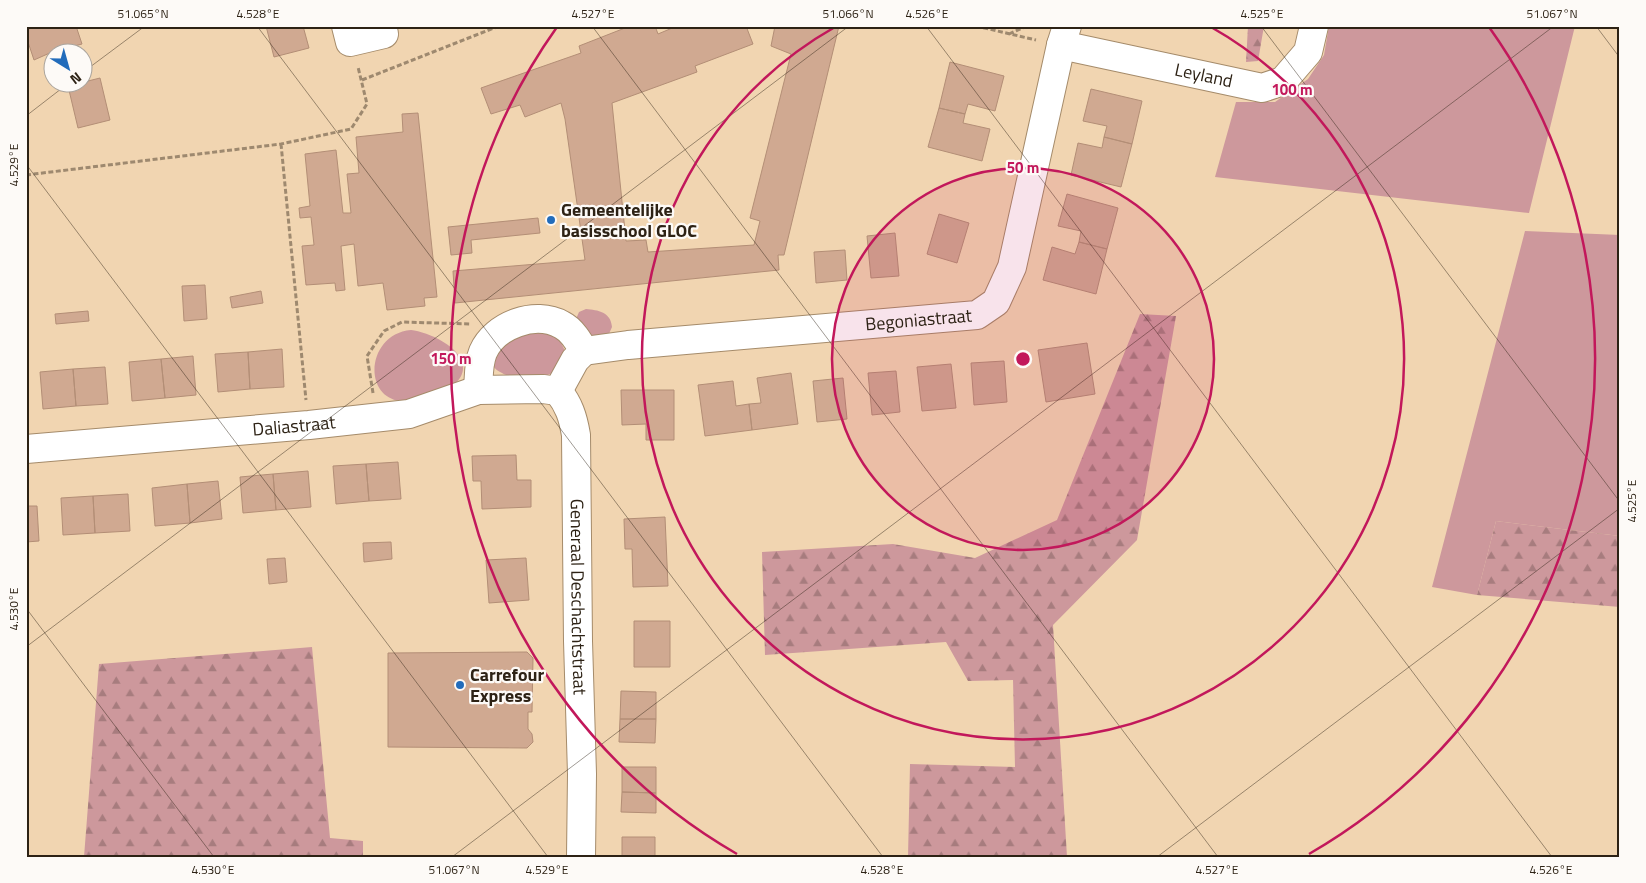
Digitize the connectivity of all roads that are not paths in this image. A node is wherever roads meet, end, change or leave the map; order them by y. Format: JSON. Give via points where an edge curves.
{"nodes":[{"id":1,"x":382,"y":26,"type":"edge"},
{"id":2,"x":1314,"y":26,"type":"edge"},
{"id":3,"x":348,"y":34,"type":"edge"},
{"id":4,"x":1064,"y":36,"type":"edge"},
{"id":5,"x":584,"y":351,"type":"junction"},
{"id":6,"x":478,"y":390,"type":"junction"},
{"id":7,"x":558,"y":391,"type":"junction"},
{"id":8,"x":26,"y":449,"type":"edge"},
{"id":9,"x":581,"y":857,"type":"edge"}],
"edges":[{"from":1,"to":3,"type":"street","via":[[384,34]]},
{"from":2,"to":4,"type":"street","name":"Leyland","via":[[1308,52],[1284,81],[1262,88]]},
{"from":4,"to":5,"type":"street","name":"Begoniastraat","via":[[1012,267],[996,302],[977,315]]},
{"from":5,"to":6,"type":"street","via":[[563,325],[550,320],[519,322],[496,334],[488,343],[479,368]]},
{"from":5,"to":7,"type":"street","via":[[575,360]]},
{"from":6,"to":7,"type":"street","name":"Daliastraat"},
{"from":6,"to":8,"type":"street","name":"Daliastraat","via":[[409,414]]},
{"from":7,"to":9,"type":"street","name":"Generaal Deschachtstraat","via":[[567,403],[576,435]]}]}
